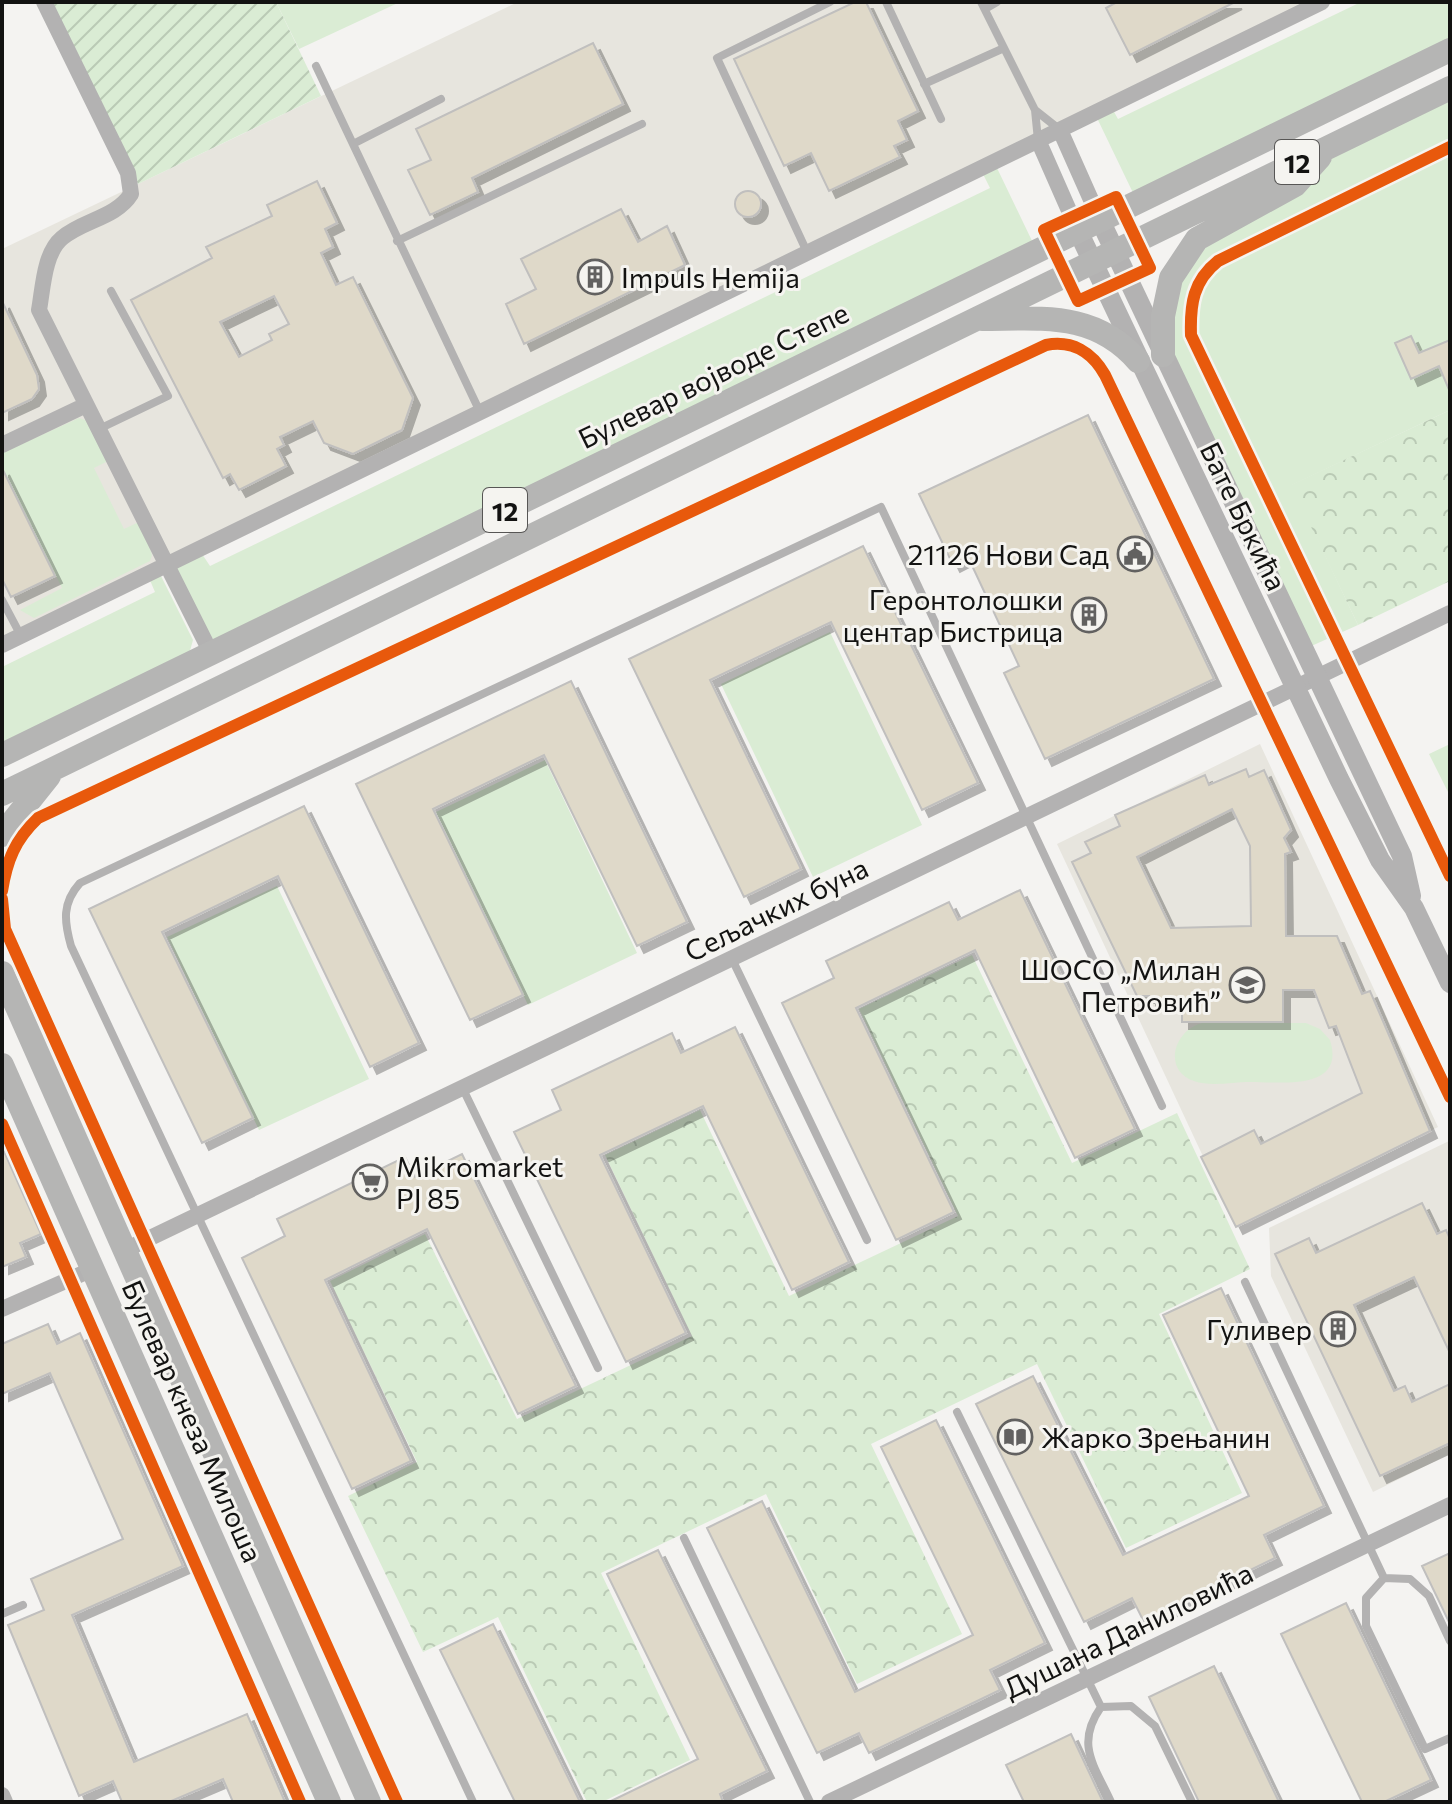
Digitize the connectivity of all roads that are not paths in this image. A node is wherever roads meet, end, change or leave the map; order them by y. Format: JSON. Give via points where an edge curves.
{"nodes":[{"id":1,"x":44,"y":2,"type":"edge"},
{"id":2,"x":830,"y":2,"type":"edge"},
{"id":3,"x":886,"y":2,"type":"edge"},
{"id":4,"x":997,"y":2,"type":"edge"},
{"id":5,"x":1322,"y":2,"type":"edge"},
{"id":6,"x":983,"y":5,"type":"edge"},
{"id":7,"x":1004,"y":48,"type":"junction"},
{"id":8,"x":1450,"y":50,"type":"edge"},
{"id":9,"x":316,"y":66,"type":"dead end"},
{"id":10,"x":924,"y":84,"type":"junction"},
{"id":11,"x":1450,"y":88,"type":"edge"},
{"id":12,"x":441,"y":99,"type":"dead end"},
{"id":13,"x":1035,"y":110,"type":"junction"},
{"id":14,"x":941,"y":119,"type":"dead end"},
{"id":15,"x":642,"y":124,"type":"dead end"},
{"id":16,"x":1060,"y":130,"type":"junction"},
{"id":17,"x":1038,"y":140,"type":"junction"},
{"id":18,"x":353,"y":144,"type":"junction"},
{"id":19,"x":1329,"y":147,"type":"junction"},
{"id":20,"x":1089,"y":225,"type":"junction"},
{"id":21,"x":397,"y":241,"type":"junction"},
{"id":22,"x":807,"y":253,"type":"junction"},
{"id":23,"x":1103,"y":257,"type":"junction"},
{"id":24,"x":111,"y":291,"type":"dead end"},
{"id":25,"x":975,"y":319,"type":"junction"},
{"id":26,"x":1163,"y":355,"type":"junction"},
{"id":27,"x":1138,"y":361,"type":"junction"},
{"id":28,"x":86,"y":405,"type":"junction"},
{"id":29,"x":480,"y":412,"type":"junction"},
{"id":30,"x":98,"y":429,"type":"junction"},
{"id":31,"x":2,"y":445,"type":"edge"},
{"id":32,"x":165,"y":566,"type":"junction"},
{"id":33,"x":2,"y":600,"type":"edge"},
{"id":34,"x":1450,"y":613,"type":"edge"},
{"id":35,"x":21,"y":636,"type":"junction"},
{"id":36,"x":2,"y":645,"type":"edge"},
{"id":37,"x":211,"y":653,"type":"junction"},
{"id":38,"x":1316,"y":678,"type":"junction"},
{"id":39,"x":1296,"y":688,"type":"junction"},
{"id":40,"x":2,"y":755,"type":"edge"},
{"id":41,"x":56,"y":768,"type":"junction"},
{"id":42,"x":2,"y":794,"type":"edge"},
{"id":43,"x":1026,"y":817,"type":"junction"},
{"id":44,"x":2,"y":835,"type":"edge"},
{"id":45,"x":1414,"y":908,"type":"junction"},
{"id":46,"x":732,"y":959,"type":"junction"},
{"id":47,"x":2,"y":973,"type":"edge"},
{"id":48,"x":1450,"y":983,"type":"edge"},
{"id":49,"x":2,"y":1065,"type":"edge"},
{"id":50,"x":463,"y":1089,"type":"junction"},
{"id":51,"x":1162,"y":1106,"type":"dead end"},
{"id":52,"x":196,"y":1217,"type":"junction"},
{"id":53,"x":867,"y":1240,"type":"dead end"},
{"id":54,"x":125,"y":1250,"type":"junction"},
{"id":55,"x":93,"y":1269,"type":"junction"},
{"id":56,"x":1245,"y":1282,"type":"dead end"},
{"id":57,"x":2,"y":1309,"type":"edge"},
{"id":58,"x":598,"y":1368,"type":"dead end"},
{"id":59,"x":957,"y":1412,"type":"dead end"},
{"id":60,"x":1450,"y":1505,"type":"edge"},
{"id":61,"x":684,"y":1538,"type":"dead end"},
{"id":62,"x":1368,"y":1544,"type":"junction"},
{"id":63,"x":1384,"y":1578,"type":"junction"},
{"id":64,"x":23,"y":1605,"type":"dead end"},
{"id":65,"x":2,"y":1614,"type":"edge"},
{"id":66,"x":1450,"y":1641,"type":"edge"},
{"id":67,"x":1087,"y":1678,"type":"junction"},
{"id":68,"x":1101,"y":1707,"type":"junction"},
{"id":69,"x":1450,"y":1738,"type":"edge"},
{"id":70,"x":2,"y":1795,"type":"edge"},
{"id":71,"x":5,"y":1802,"type":"edge"},
{"id":72,"x":329,"y":1802,"type":"edge"},
{"id":73,"x":369,"y":1802,"type":"edge"},
{"id":74,"x":473,"y":1802,"type":"edge"},
{"id":75,"x":810,"y":1802,"type":"edge"},
{"id":76,"x":829,"y":1802,"type":"edge"},
{"id":77,"x":1111,"y":1802,"type":"edge"},
{"id":78,"x":1192,"y":1802,"type":"edge"}],
"edges":[{"from":1,"to":28,"type":"street","via":[[131,181],[126,203],[61,238],[48,265],[39,310]]},
{"from":2,"to":22,"type":"lane","via":[[717,58]]},
{"from":3,"to":10,"type":"lane"},
{"from":4,"to":6,"type":"lane"},
{"from":5,"to":16,"type":"street"},
{"from":6,"to":7,"type":"lane"},
{"from":7,"to":10,"type":"lane"},
{"from":7,"to":13,"type":"lane"},
{"from":8,"to":20,"type":"main road","name":"Булевар војводе Степе","number":"12"},
{"from":9,"to":18,"type":"lane"},
{"from":10,"to":14,"type":"lane"},
{"from":11,"to":19,"type":"main road","number":"12"},
{"from":12,"to":18,"type":"lane"},
{"from":13,"to":16,"type":"lane"},
{"from":13,"to":17,"type":"lane"},
{"from":15,"to":21,"type":"lane"},
{"from":16,"to":17,"type":"street"},
{"from":16,"to":20,"type":"street","name":"Бате Бркића"},
{"from":17,"to":20,"type":"street","name":"Бате Бркића"},
{"from":17,"to":22,"type":"street"},
{"from":18,"to":21,"type":"lane"},
{"from":19,"to":23,"type":"main road","number":"12"},
{"from":19,"to":26,"type":"main road","via":[[1295,185],[1197,239],[1171,278],[1163,316]]},
{"from":20,"to":23,"type":"street","name":"Бате Бркића"},
{"from":20,"to":37,"type":"main road","name":"Булевар војводе Степе","number":"12"},
{"from":21,"to":29,"type":"lane"},
{"from":22,"to":29,"type":"street"},
{"from":23,"to":25,"type":"main road","number":"12"},
{"from":23,"to":26,"type":"street","name":"Бате Бркића"},
{"from":23,"to":27,"type":"street","name":"Бате Бркића"},
{"from":24,"to":30,"type":"lane","via":[[168,396]]},
{"from":25,"to":27,"type":"main road","via":[[1082,323],[1110,334]]},
{"from":25,"to":41,"type":"main road","number":"12"},
{"from":26,"to":38,"type":"street","name":"Бате Бркића"},
{"from":27,"to":39,"type":"street","name":"Бате Бркића"},
{"from":28,"to":30,"type":"street"},
{"from":28,"to":31,"type":"street"},
{"from":29,"to":32,"type":"street"},
{"from":30,"to":32,"type":"street"},
{"from":32,"to":35,"type":"street"},
{"from":32,"to":37,"type":"street"},
{"from":33,"to":35,"type":"lane"},
{"from":34,"to":38,"type":"street","name":"Сељачких буна"},
{"from":35,"to":36,"type":"street"},
{"from":37,"to":40,"type":"main road","name":"Булевар војводе Степе","number":"12"},
{"from":38,"to":39,"type":"street","name":"Сељачких буна"},
{"from":38,"to":45,"type":"street","name":"Бате Бркића","via":[[1402,856]]},
{"from":39,"to":43,"type":"street","name":"Сељачких буна"},
{"from":39,"to":45,"type":"street","name":"Бате Бркића","via":[[1380,860]]},
{"from":41,"to":42,"type":"main road"},
{"from":41,"to":44,"type":"main road","number":"12"},
{"from":43,"to":46,"type":"street","name":"Сељачких буна"},
{"from":43,"to":51,"type":"lane"},
{"from":43,"to":52,"type":"lane","via":[[881,507],[80,883],[67,897],[65,924],[71,946]]},
{"from":45,"to":48,"type":"street","name":"Бате Бркића"},
{"from":46,"to":50,"type":"street","name":"Сељачких буна"},
{"from":46,"to":53,"type":"lane"},
{"from":47,"to":54,"type":"main road","name":"Булевар кнеза Милоша"},
{"from":49,"to":55,"type":"main road","name":"Булевар кнеза Милоша"},
{"from":50,"to":52,"type":"street","name":"Сељачких буна"},
{"from":50,"to":58,"type":"lane"},
{"from":52,"to":54,"type":"street","name":"Сељачких буна"},
{"from":52,"to":74,"type":"lane"},
{"from":54,"to":73,"type":"main road","name":"Булевар кнеза Милоша"},
{"from":55,"to":57,"type":"street"},
{"from":55,"to":72,"type":"main road","name":"Булевар кнеза Милоша"},
{"from":56,"to":62,"type":"lane"},
{"from":59,"to":67,"type":"lane"},
{"from":60,"to":62,"type":"street","name":"Душана Даниловића"},
{"from":61,"to":75,"type":"lane"},
{"from":62,"to":63,"type":"lane"},
{"from":62,"to":67,"type":"street","name":"Душана Даниловића"},
{"from":63,"to":66,"type":"lane","via":[[1410,1579],[1429,1596]]},
{"from":63,"to":69,"type":"lane","via":[[1366,1598],[1366,1626],[1425,1749]]},
{"from":64,"to":65,"type":"lane"},
{"from":67,"to":68,"type":"lane"},
{"from":67,"to":76,"type":"street","name":"Душана Даниловића"},
{"from":68,"to":77,"type":"lane","via":[[1087,1726],[1090,1757]]},
{"from":68,"to":78,"type":"lane","via":[[1131,1706],[1155,1726]]},
{"from":70,"to":71,"type":"street"}]}
